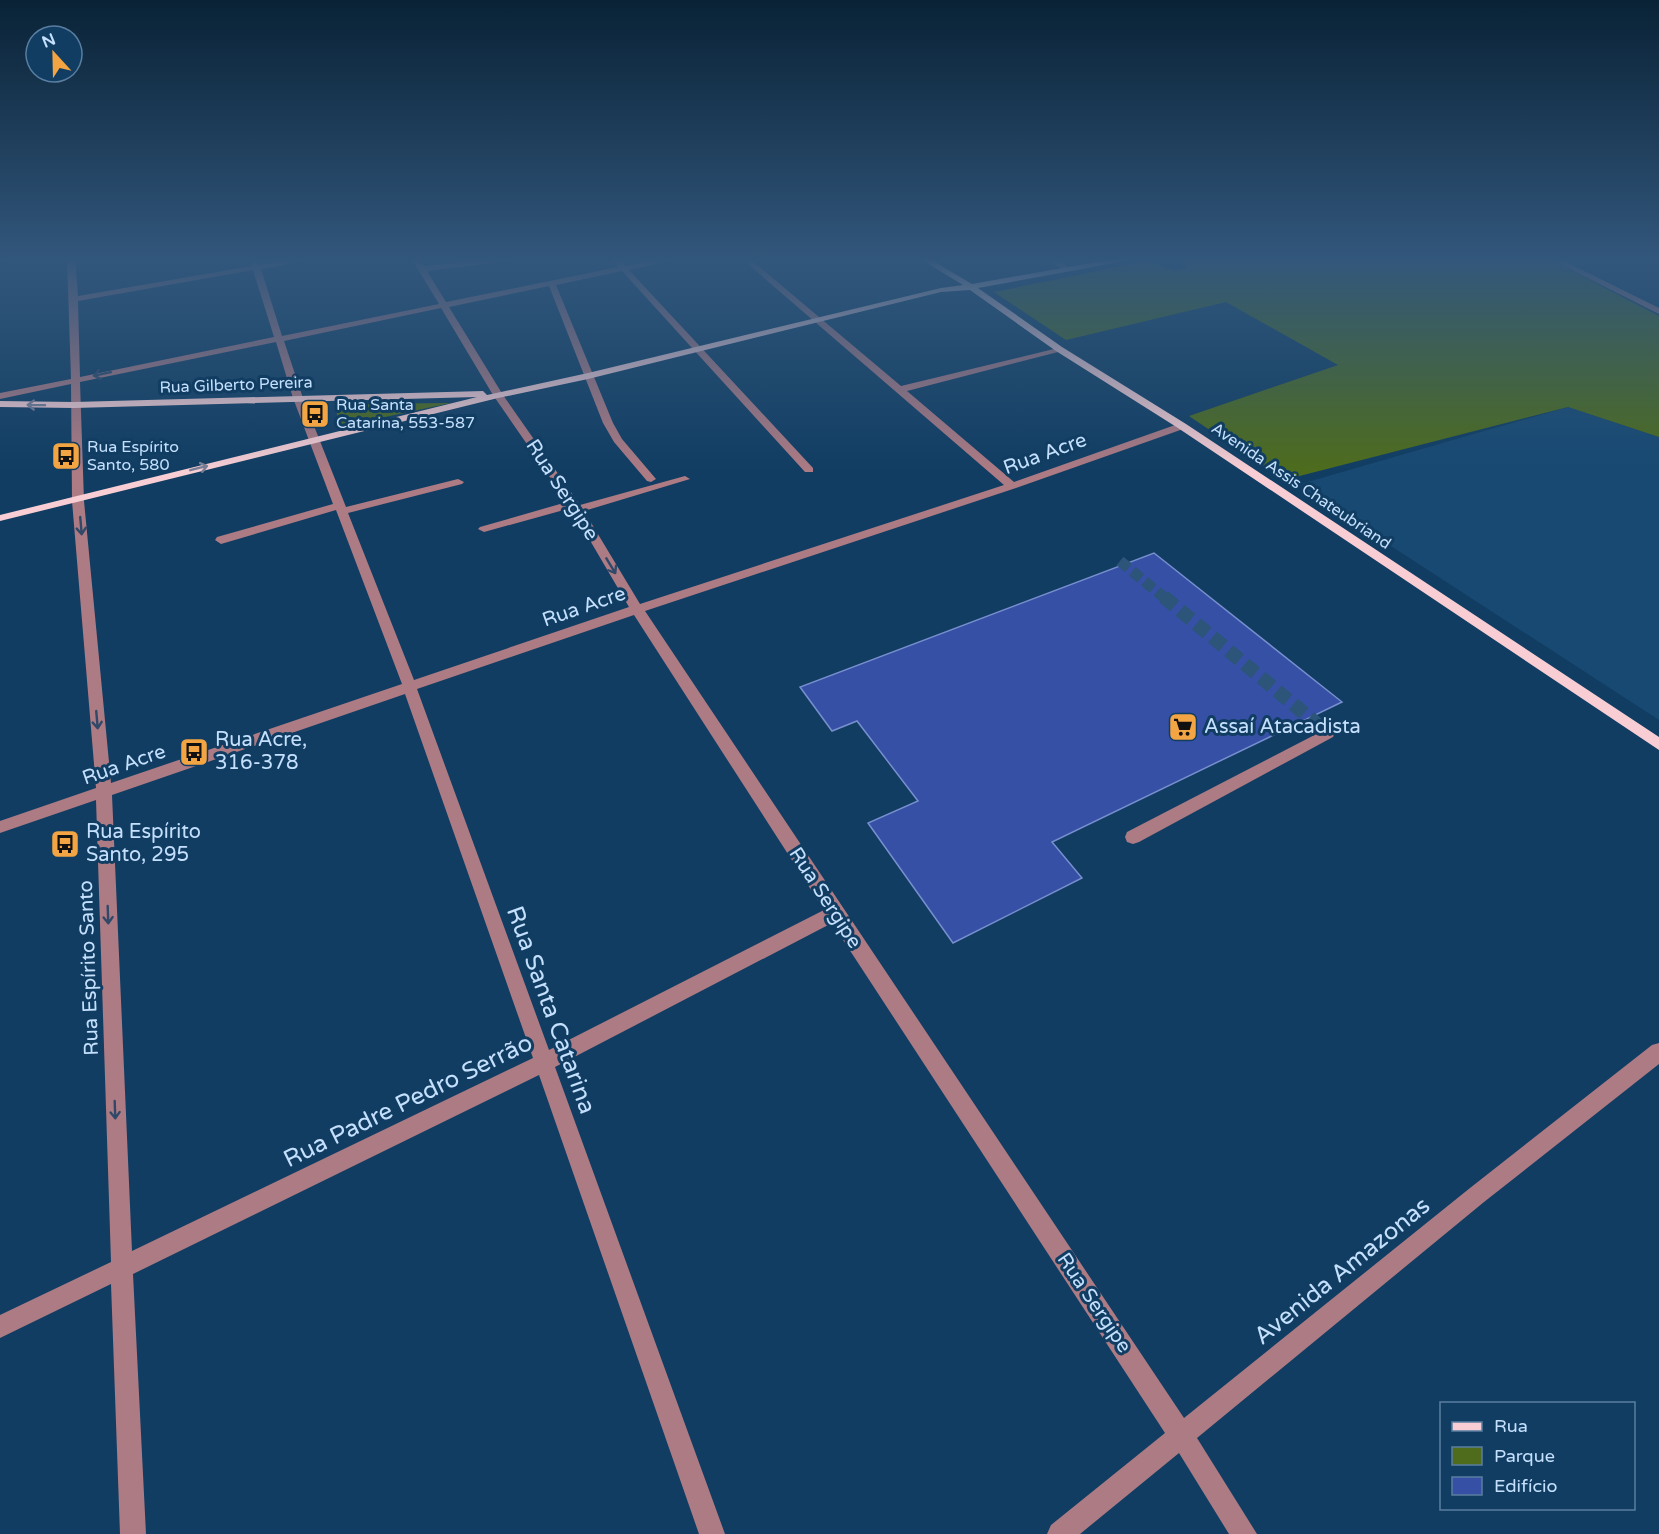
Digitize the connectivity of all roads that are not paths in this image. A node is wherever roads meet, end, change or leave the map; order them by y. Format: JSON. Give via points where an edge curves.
{"nodes":[{"id":1,"x":76,"y":330,"type":"edge"},
{"id":2,"x":276,"y":330,"type":"edge"},
{"id":3,"x":315,"y":330,"type":"edge"},
{"id":4,"x":458,"y":330,"type":"edge"},
{"id":5,"x":570,"y":330,"type":"edge"},
{"id":6,"x":679,"y":330,"type":"edge"},
{"id":7,"x":781,"y":330,"type":"edge"},
{"id":8,"x":826,"y":330,"type":"edge"},
{"id":9,"x":1031,"y":330,"type":"edge"},
{"id":10,"x":278,"y":337,"type":"junction"},
{"id":11,"x":1059,"y":349,"type":"junction"},
{"id":12,"x":697,"y":350,"type":"junction"},
{"id":13,"x":588,"y":376,"type":"junction"},
{"id":14,"x":75,"y":380,"type":"junction"},
{"id":15,"x":899,"y":390,"type":"junction"},
{"id":16,"x":498,"y":395,"type":"junction"},
{"id":17,"x":0,"y":396,"type":"edge"},
{"id":18,"x":298,"y":398,"type":"junction"},
{"id":19,"x":0,"y":404,"type":"edge"},
{"id":20,"x":74,"y":405,"type":"junction"},
{"id":21,"x":1182,"y":426,"type":"junction"},
{"id":22,"x":314,"y":440,"type":"junction"},
{"id":23,"x":809,"y":470,"type":"dead end"},
{"id":24,"x":651,"y":479,"type":"dead end"},
{"id":25,"x":685,"y":479,"type":"dead end"},
{"id":26,"x":458,"y":482,"type":"dead end"},
{"id":27,"x":1012,"y":486,"type":"junction"},
{"id":28,"x":78,"y":498,"type":"junction"},
{"id":29,"x":576,"y":507,"type":"junction"},
{"id":30,"x":342,"y":508,"type":"junction"},
{"id":31,"x":0,"y":518,"type":"edge"},
{"id":32,"x":484,"y":529,"type":"dead end"},
{"id":33,"x":221,"y":540,"type":"dead end"},
{"id":34,"x":637,"y":609,"type":"junction"},
{"id":35,"x":410,"y":688,"type":"junction"},
{"id":36,"x":1328,"y":733,"type":"dead end"},
{"id":37,"x":1659,"y":744,"type":"edge"},
{"id":38,"x":104,"y":793,"type":"junction"},
{"id":39,"x":0,"y":827,"type":"edge"},
{"id":40,"x":1133,"y":837,"type":"dead end"},
{"id":41,"x":835,"y":914,"type":"junction"},
{"id":42,"x":1659,"y":1052,"type":"edge"},
{"id":43,"x":545,"y":1062,"type":"junction"},
{"id":44,"x":121,"y":1270,"type":"junction"},
{"id":45,"x":0,"y":1327,"type":"edge"},
{"id":46,"x":1182,"y":1437,"type":"junction"},
{"id":47,"x":133,"y":1534,"type":"edge"},
{"id":48,"x":712,"y":1534,"type":"edge"},
{"id":49,"x":1060,"y":1534,"type":"edge"},
{"id":50,"x":1244,"y":1534,"type":"edge"}],
"edges":[{"from":1,"to":14,"type":"street","name":"Rua Espírito Santo"},
{"from":2,"to":10,"type":"street","name":"Rua Santa Catarina"},
{"from":3,"to":10,"type":"street"},
{"from":4,"to":16,"type":"street","name":"Rua Sergipe"},
{"from":5,"to":13,"type":"street"},
{"from":6,"to":12,"type":"street"},
{"from":7,"to":12,"type":"main road"},
{"from":8,"to":15,"type":"street"},
{"from":9,"to":11,"type":"main road","name":"Avenida Assis Chateubriand"},
{"from":10,"to":14,"type":"street","one_way":true},
{"from":10,"to":18,"type":"street","name":"Rua Santa Catarina"},
{"from":11,"to":15,"type":"street"},
{"from":11,"to":21,"type":"main road","name":"Avenida Assis Chateubriand"},
{"from":12,"to":13,"type":"main road"},
{"from":12,"to":23,"type":"street"},
{"from":13,"to":16,"type":"main road"},
{"from":13,"to":24,"type":"street","via":[[618,440]]},
{"from":14,"to":17,"type":"street"},
{"from":14,"to":20,"type":"street","name":"Rua Espírito Santo"},
{"from":15,"to":27,"type":"street"},
{"from":16,"to":18,"type":"main road","name":"Rua Gilberto Pereira"},
{"from":16,"to":22,"type":"main road"},
{"from":16,"to":29,"type":"street","name":"Rua Sergipe"},
{"from":18,"to":20,"type":"main road","name":"Rua Gilberto Pereira"},
{"from":18,"to":22,"type":"street","name":"Rua Santa Catarina"},
{"from":20,"to":19,"type":"main road","name":"Rua Gilberto Pereira","one_way":true},
{"from":20,"to":28,"type":"street","name":"Rua Espírito Santo"},
{"from":21,"to":27,"type":"street","name":"Rua Acre"},
{"from":21,"to":37,"type":"main road","name":"Avenida Assis Chateubriand"},
{"from":28,"to":22,"type":"main road","one_way":true},
{"from":22,"to":30,"type":"street","name":"Rua Santa Catarina"},
{"from":25,"to":29,"type":"street"},
{"from":26,"to":30,"type":"street"},
{"from":27,"to":34,"type":"street","name":"Rua Acre"},
{"from":28,"to":31,"type":"main road"},
{"from":28,"to":38,"type":"street","name":"Rua Espírito Santo","one_way":true},
{"from":29,"to":32,"type":"street"},
{"from":29,"to":34,"type":"street","name":"Rua Sergipe","one_way":true},
{"from":30,"to":33,"type":"street"},
{"from":30,"to":35,"type":"street","name":"Rua Santa Catarina"},
{"from":34,"to":35,"type":"street","name":"Rua Acre"},
{"from":34,"to":41,"type":"street","name":"Rua Sergipe"},
{"from":35,"to":38,"type":"street","name":"Rua Acre"},
{"from":35,"to":43,"type":"street","name":"Rua Santa Catarina"},
{"from":36,"to":40,"type":"street"},
{"from":38,"to":39,"type":"street","name":"Rua Acre"},
{"from":38,"to":44,"type":"street","name":"Rua Espírito Santo","one_way":true},
{"from":41,"to":43,"type":"street","name":"Rua Padre Pedro Serrão"},
{"from":41,"to":46,"type":"street","name":"Rua Sergipe"},
{"from":42,"to":46,"type":"street","name":"Avenida Amazonas","via":[[1477,1195]]},
{"from":43,"to":44,"type":"street","name":"Rua Padre Pedro Serrão"},
{"from":43,"to":48,"type":"street","name":"Rua Santa Catarina"},
{"from":44,"to":45,"type":"street","name":"Rua Padre Pedro Serrão"},
{"from":44,"to":47,"type":"street","name":"Rua Espírito Santo"},
{"from":46,"to":49,"type":"street","name":"Avenida Amazonas"},
{"from":46,"to":50,"type":"street","name":"Rua Sergipe"}]}
